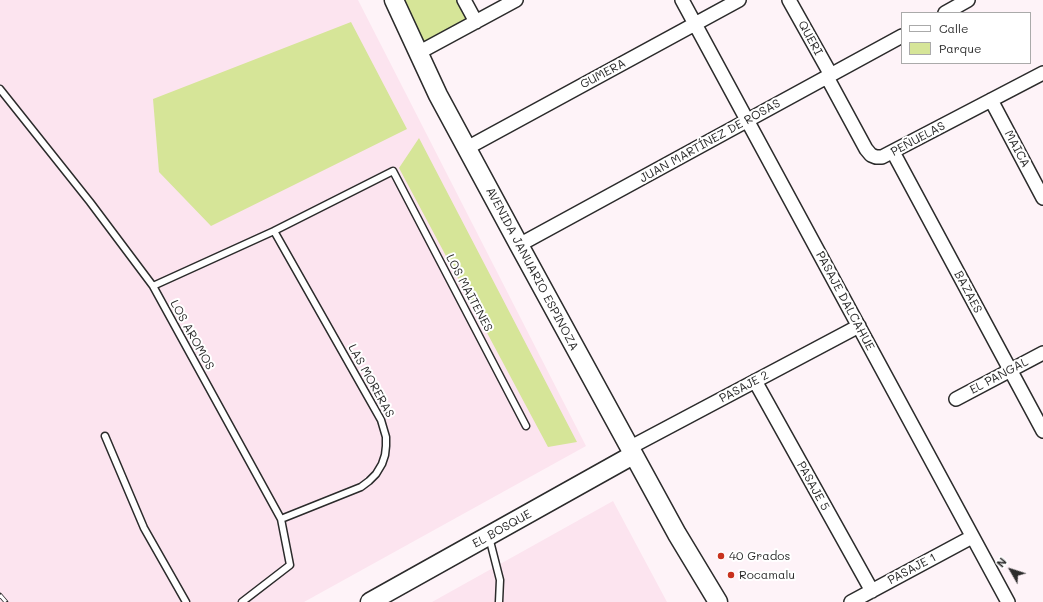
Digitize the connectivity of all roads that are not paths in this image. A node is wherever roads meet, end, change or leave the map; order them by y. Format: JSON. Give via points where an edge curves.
{"nodes":[{"id":1,"x":394,"y":0,"type":"edge"},
{"id":2,"x":464,"y":0,"type":"edge"},
{"id":3,"x":516,"y":0,"type":"edge"},
{"id":4,"x":682,"y":0,"type":"edge"},
{"id":5,"x":739,"y":0,"type":"edge"},
{"id":6,"x":789,"y":0,"type":"edge"},
{"id":7,"x":968,"y":0,"type":"edge"},
{"id":8,"x":946,"y":12,"type":"edge"},
{"id":9,"x":476,"y":22,"type":"junction"},
{"id":10,"x":695,"y":24,"type":"junction"},
{"id":11,"x":901,"y":37,"type":"edge"},
{"id":12,"x":418,"y":53,"type":"junction"},
{"id":13,"x":1043,"y":73,"type":"edge"},
{"id":14,"x":829,"y":76,"type":"junction"},
{"id":15,"x":0,"y":89,"type":"edge"},
{"id":16,"x":991,"y":100,"type":"junction"},
{"id":17,"x":747,"y":121,"type":"junction"},
{"id":18,"x":467,"y":148,"type":"junction"},
{"id":19,"x":893,"y":152,"type":"junction"},
{"id":20,"x":1043,"y":198,"type":"edge"},
{"id":21,"x":274,"y":231,"type":"junction"},
{"id":22,"x":519,"y":246,"type":"junction"},
{"id":23,"x":153,"y":286,"type":"junction"},
{"id":24,"x":859,"y":326,"type":"junction"},
{"id":25,"x":1043,"y":353,"type":"edge"},
{"id":26,"x":1010,"y":370,"type":"junction"},
{"id":27,"x":755,"y":381,"type":"junction"},
{"id":28,"x":956,"y":399,"type":"dead end"},
{"id":29,"x":526,"y":426,"type":"dead end"},
{"id":30,"x":1043,"y":431,"type":"edge"},
{"id":31,"x":105,"y":436,"type":"dead end"},
{"id":32,"x":631,"y":452,"type":"junction"},
{"id":33,"x":281,"y":519,"type":"junction"},
{"id":34,"x":677,"y":534,"type":"junction"},
{"id":35,"x":489,"y":536,"type":"junction"},
{"id":36,"x":972,"y":537,"type":"junction"},
{"id":37,"x":872,"y":591,"type":"junction"},
{"id":38,"x":186,"y":602,"type":"edge"},
{"id":39,"x":242,"y":602,"type":"edge"},
{"id":40,"x":370,"y":602,"type":"edge"},
{"id":41,"x":499,"y":602,"type":"edge"},
{"id":42,"x":705,"y":602,"type":"edge"},
{"id":43,"x":718,"y":602,"type":"edge"},
{"id":44,"x":851,"y":602,"type":"edge"},
{"id":45,"x":1008,"y":602,"type":"edge"}],
"edges":[{"from":1,"to":12,"type":"main road","name":"AVENIDA JANUARIO ESPINOZA"},
{"from":2,"to":9,"type":"street"},
{"from":3,"to":9,"type":"street"},
{"from":4,"to":10,"type":"street","name":"PASAJE DALCAHUE"},
{"from":5,"to":10,"type":"street","name":"GUMERA"},
{"from":6,"to":14,"type":"street","name":"QUERI"},
{"from":7,"to":8,"type":"street"},
{"from":9,"to":12,"type":"street"},
{"from":10,"to":17,"type":"street","name":"PASAJE DALCAHUE"},
{"from":10,"to":18,"type":"street","name":"GUMERA"},
{"from":11,"to":14,"type":"street","name":"JUAN MARTÍNEZ DE ROSAS"},
{"from":12,"to":18,"type":"main road","name":"AVENIDA JANUARIO ESPINOZA"},
{"from":13,"to":16,"type":"street","name":"PEÑUELAS"},
{"from":14,"to":17,"type":"street","name":"JUAN MARTÍNEZ DE ROSAS"},
{"from":14,"to":19,"type":"street","name":"PEÑUELAS","via":[[871,155],[882,158]]},
{"from":15,"to":23,"type":"lane","name":"LOS AROMOS","via":[[85,195]]},
{"from":16,"to":19,"type":"street","name":"PEÑUELAS"},
{"from":16,"to":20,"type":"street","name":"MAICA"},
{"from":17,"to":22,"type":"street","name":"JUAN MARTÍNEZ DE ROSAS"},
{"from":17,"to":24,"type":"street","name":"PASAJE DALCAHUE"},
{"from":18,"to":22,"type":"main road","name":"AVENIDA JANUARIO ESPINOZA"},
{"from":19,"to":26,"type":"street","name":"BAZAES"},
{"from":21,"to":23,"type":"lane"},
{"from":21,"to":29,"type":"lane","name":"LOS MAITENES","via":[[393,171]]},
{"from":21,"to":33,"type":"lane","name":"LAS MORERAS","via":[[381,420],[386,442],[382,464],[376,474],[361,487]]},
{"from":22,"to":32,"type":"main road","name":"AVENIDA JANUARIO ESPINOZA"},
{"from":23,"to":33,"type":"lane","name":"LOS AROMOS"},
{"from":24,"to":27,"type":"street","name":"PASAJE 2"},
{"from":24,"to":36,"type":"street","name":"PASAJE DALCAHUE"},
{"from":25,"to":26,"type":"street","name":"EL PANGAL"},
{"from":26,"to":28,"type":"street","name":"EL PANGAL"},
{"from":26,"to":30,"type":"street","name":"BAZAES"},
{"from":27,"to":32,"type":"street","name":"PASAJE 2"},
{"from":27,"to":37,"type":"street","name":"PASAJE 5"},
{"from":31,"to":38,"type":"lane","via":[[144,528]]},
{"from":32,"to":34,"type":"main road","name":"AVENIDA JANUARIO ESPINOZA"},
{"from":32,"to":35,"type":"main road","name":"EL BOSQUE"},
{"from":33,"to":39,"type":"lane","name":"LOS AROMOS","via":[[290,565]]},
{"from":34,"to":42,"type":"main road","name":"AVENIDA JANUARIO ESPINOZA"},
{"from":34,"to":43,"type":"main road","name":"AVENIDA JANUARIO ESPINOZA"},
{"from":35,"to":40,"type":"main road","name":"EL BOSQUE"},
{"from":35,"to":41,"type":"lane","via":[[500,580]]},
{"from":36,"to":37,"type":"street","name":"PASAJE 1"},
{"from":36,"to":45,"type":"street","name":"PASAJE DALCAHUE"},
{"from":37,"to":44,"type":"street","name":"PASAJE 1"}]}
